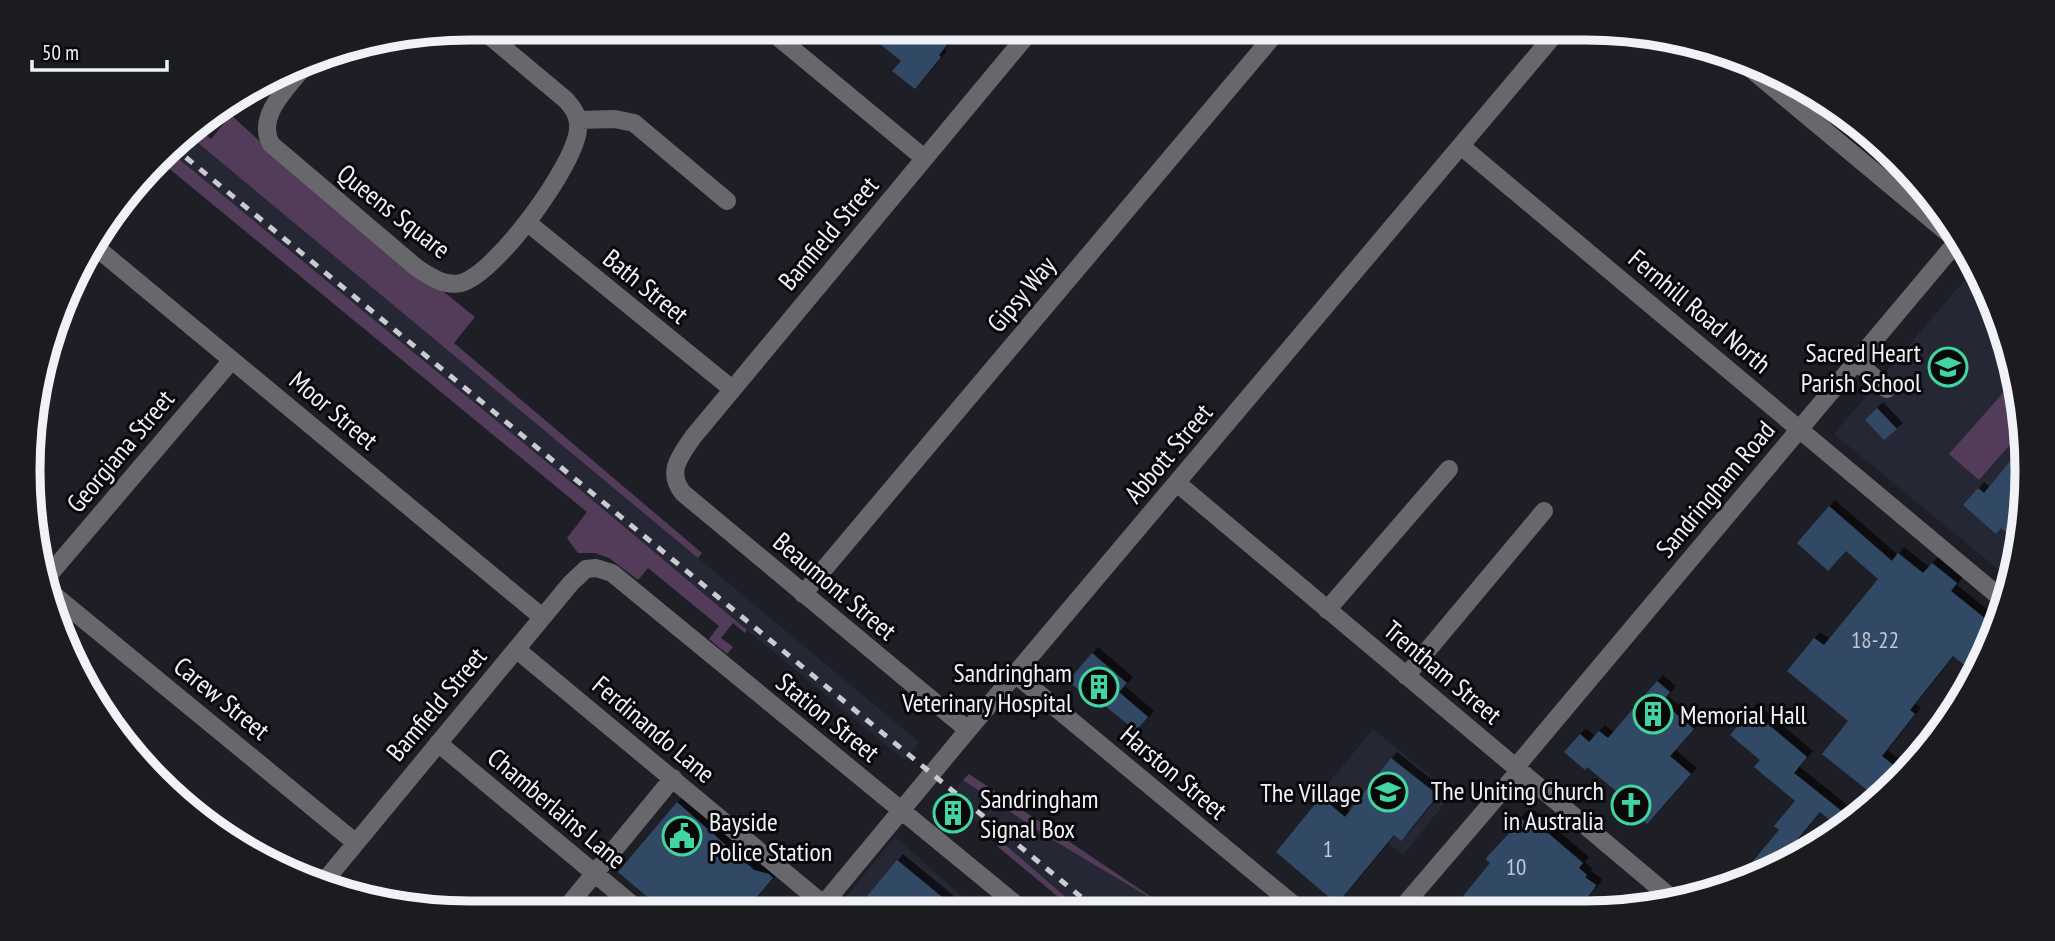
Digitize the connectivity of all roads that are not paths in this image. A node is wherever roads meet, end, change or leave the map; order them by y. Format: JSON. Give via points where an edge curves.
{"nodes":[{"id":1,"x":495,"y":40,"type":"edge"},
{"id":2,"x":505,"y":40,"type":"edge"},
{"id":3,"x":781,"y":40,"type":"edge"},
{"id":4,"x":1023,"y":40,"type":"edge"},
{"id":5,"x":1270,"y":40,"type":"edge"},
{"id":6,"x":1550,"y":40,"type":"edge"},
{"id":7,"x":501,"y":45,"type":"junction"},
{"id":8,"x":296,"y":78,"type":"edge"},
{"id":9,"x":1764,"y":80,"type":"edge"},
{"id":10,"x":578,"y":120,"type":"junction"},
{"id":11,"x":1461,"y":146,"type":"junction"},
{"id":12,"x":924,"y":158,"type":"junction"},
{"id":13,"x":727,"y":201,"type":"dead end"},
{"id":14,"x":528,"y":223,"type":"junction"},
{"id":15,"x":1937,"y":224,"type":"edge"},
{"id":16,"x":1952,"y":247,"type":"edge"},
{"id":17,"x":100,"y":251,"type":"edge"},
{"id":18,"x":232,"y":360,"type":"junction"},
{"id":19,"x":1857,"y":362,"type":"junction"},
{"id":20,"x":732,"y":389,"type":"junction"},
{"id":21,"x":1887,"y":389,"type":"dead end"},
{"id":22,"x":1800,"y":429,"type":"junction"},
{"id":23,"x":1449,"y":469,"type":"dead end"},
{"id":24,"x":674,"y":477,"type":"joint"},
{"id":25,"x":1177,"y":483,"type":"junction"},
{"id":26,"x":1544,"y":511,"type":"dead end"},
{"id":27,"x":596,"y":568,"type":"joint"},
{"id":28,"x":53,"y":571,"type":"edge"},
{"id":29,"x":803,"y":594,"type":"junction"},
{"id":30,"x":1996,"y":595,"type":"edge"},
{"id":31,"x":60,"y":600,"type":"edge"},
{"id":32,"x":1327,"y":610,"type":"junction"},
{"id":33,"x":542,"y":617,"type":"junction"},
{"id":34,"x":516,"y":649,"type":"junction"},
{"id":35,"x":1015,"y":674,"type":"junction"},
{"id":36,"x":1406,"y":676,"type":"junction"},
{"id":37,"x":968,"y":730,"type":"junction"},
{"id":38,"x":438,"y":743,"type":"junction"},
{"id":39,"x":1517,"y":769,"type":"junction"},
{"id":40,"x":673,"y":778,"type":"junction"},
{"id":41,"x":901,"y":810,"type":"junction"},
{"id":42,"x":356,"y":843,"type":"junction"},
{"id":43,"x":594,"y":874,"type":"junction"},
{"id":44,"x":328,"y":877,"type":"edge"},
{"id":45,"x":1665,"y":893,"type":"edge"},
{"id":46,"x":572,"y":901,"type":"edge"},
{"id":47,"x":627,"y":901,"type":"edge"},
{"id":48,"x":812,"y":901,"type":"edge"},
{"id":49,"x":826,"y":901,"type":"edge"},
{"id":50,"x":1012,"y":901,"type":"edge"},
{"id":51,"x":1289,"y":901,"type":"edge"},
{"id":52,"x":1407,"y":901,"type":"edge"}],
"edges":[{"from":1,"to":7,"type":"street"},
{"from":2,"to":7,"type":"street"},
{"from":3,"to":12,"type":"street"},
{"from":4,"to":12,"type":"street","name":"Bamfield Street"},
{"from":5,"to":29,"type":"street","name":"Gipsy Way"},
{"from":6,"to":11,"type":"street","name":"Abbott Street"},
{"from":7,"to":10,"type":"street","via":[[566,100]]},
{"from":8,"to":14,"type":"street","name":"Queens Square","via":[[269,114],[267,137],[277,151],[417,268],[440,281],[462,283],[491,263]]},
{"from":9,"to":15,"type":"street"},
{"from":10,"to":13,"type":"street","via":[[634,123]]},
{"from":10,"to":14,"type":"street","name":"Queens Square","via":[[577,137],[565,163]]},
{"from":11,"to":22,"type":"street","name":"Fernhill Road North"},
{"from":11,"to":25,"type":"street","name":"Abbott Street"},
{"from":12,"to":20,"type":"street","name":"Bamfield Street"},
{"from":14,"to":20,"type":"street","name":"Bath Street"},
{"from":16,"to":19,"type":"street","name":"Sandringham Road"},
{"from":17,"to":18,"type":"street","name":"Moor Street"},
{"from":18,"to":28,"type":"street","name":"Georgiana Street"},
{"from":18,"to":33,"type":"street","name":"Moor Street"},
{"from":19,"to":21,"type":"street"},
{"from":19,"to":22,"type":"street","name":"Sandringham Road"},
{"from":20,"to":24,"type":"street","name":"Bamfield Street","via":[[683,452]]},
{"from":22,"to":30,"type":"street","name":"Fernhill Road North"},
{"from":22,"to":39,"type":"street","name":"Sandringham Road"},
{"from":23,"to":32,"type":"street"},
{"from":24,"to":29,"type":"street","name":"Beaumont Street","via":[[684,493]]},
{"from":25,"to":32,"type":"street","name":"Trentham Street"},
{"from":25,"to":35,"type":"street","name":"Abbott Street"},
{"from":26,"to":36,"type":"street"},
{"from":27,"to":33,"type":"street","name":"Bamfield Street","via":[[579,574]]},
{"from":27,"to":41,"type":"street","name":"Station Street","via":[[612,573]]},
{"from":29,"to":37,"type":"street","name":"Beaumont Street"},
{"from":31,"to":42,"type":"street","name":"Carew Street"},
{"from":32,"to":36,"type":"street","name":"Trentham Street"},
{"from":33,"to":34,"type":"street","name":"Bamfield Street"},
{"from":34,"to":38,"type":"street","name":"Bamfield Street"},
{"from":34,"to":40,"type":"street","name":"Ferdinando Lane"},
{"from":35,"to":37,"type":"street","name":"Abbott Street"},
{"from":35,"to":51,"type":"street","name":"Harston Street"},
{"from":36,"to":39,"type":"street","name":"Trentham Street"},
{"from":37,"to":41,"type":"street","name":"Abbott Street"},
{"from":38,"to":42,"type":"street","name":"Bamfield Street"},
{"from":38,"to":43,"type":"street","name":"Chamberlains Lane"},
{"from":39,"to":45,"type":"street","name":"Trentham Street"},
{"from":39,"to":52,"type":"street","name":"Sandringham Road"},
{"from":40,"to":43,"type":"street"},
{"from":40,"to":48,"type":"street","name":"Ferdinando Lane"},
{"from":41,"to":49,"type":"street","name":"Abbott Street"},
{"from":41,"to":50,"type":"street","name":"Station Street"},
{"from":42,"to":44,"type":"street","name":"Bamfield Street"},
{"from":43,"to":46,"type":"street"},
{"from":43,"to":47,"type":"street","name":"Chamberlains Lane"}]}
